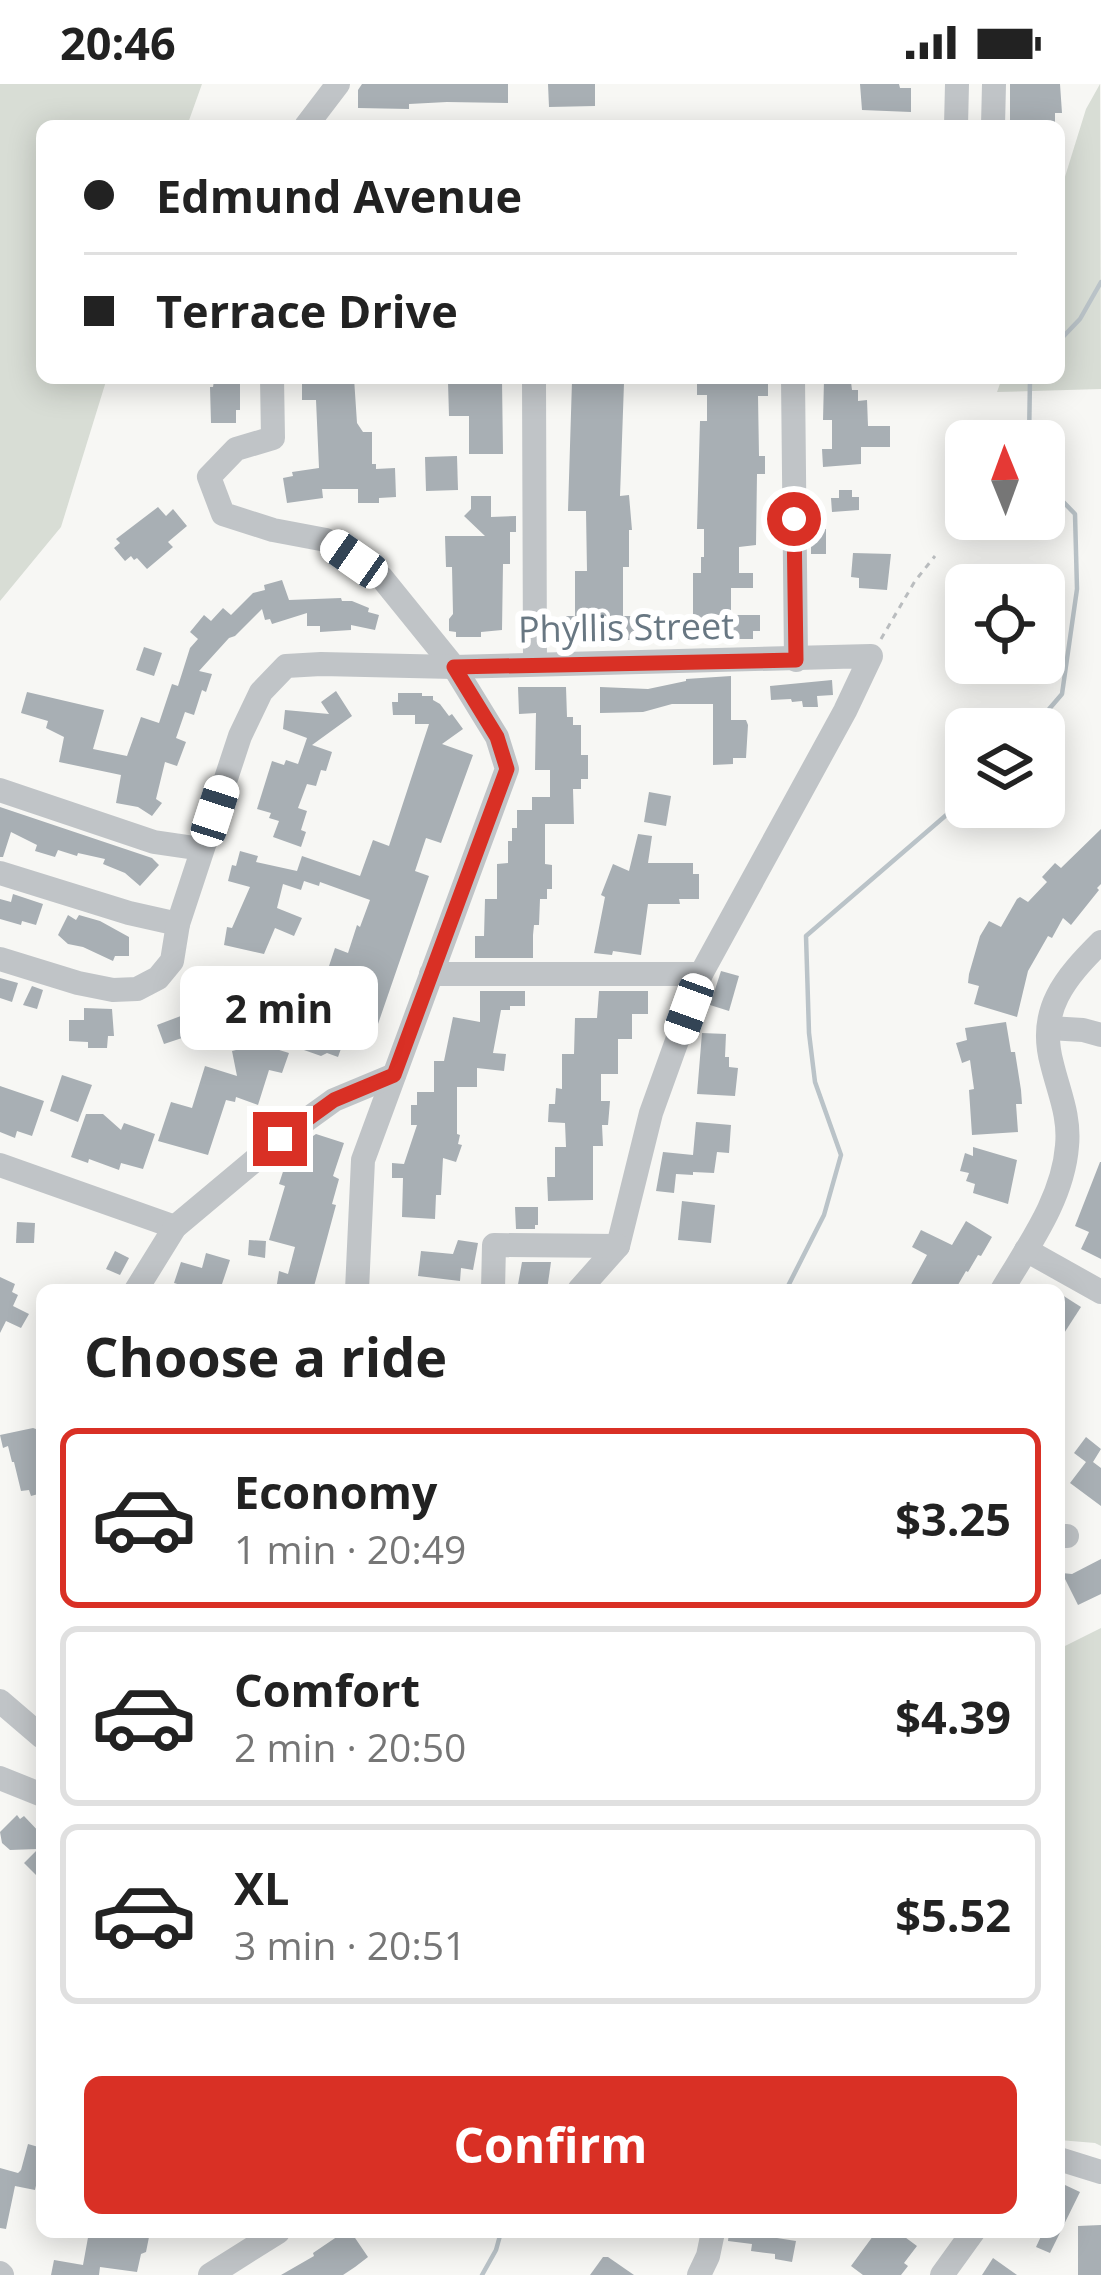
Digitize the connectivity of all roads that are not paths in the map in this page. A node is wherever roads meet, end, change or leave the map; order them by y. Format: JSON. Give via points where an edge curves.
{"nodes":[{"id":1,"x":338,"y":84,"type":"edge"},
{"id":2,"x":957,"y":84,"type":"edge"},
{"id":3,"x":994,"y":84,"type":"edge"},
{"id":4,"x":310,"y":120,"type":"edge"},
{"id":5,"x":956,"y":120,"type":"edge"},
{"id":6,"x":993,"y":120,"type":"edge"},
{"id":7,"x":272,"y":384,"type":"edge"},
{"id":8,"x":534,"y":384,"type":"edge"},
{"id":9,"x":793,"y":384,"type":"edge"},
{"id":10,"x":796,"y":660,"type":"junction"},
{"id":11,"x":535,"y":664,"type":"junction"},
{"id":12,"x":454,"y":667,"type":"junction"},
{"id":13,"x":0,"y":790,"type":"edge"},
{"id":14,"x":202,"y":849,"type":"junction"},
{"id":15,"x":0,"y":873,"type":"edge"},
{"id":16,"x":178,"y":924,"type":"junction"},
{"id":17,"x":1101,"y":942,"type":"edge"},
{"id":18,"x":0,"y":959,"type":"edge"},
{"id":19,"x":431,"y":974,"type":"junction"},
{"id":20,"x":701,"y":974,"type":"junction"},
{"id":21,"x":1048,"y":1028,"type":"junction"},
{"id":22,"x":1101,"y":1035,"type":"edge"},
{"id":23,"x":394,"y":1075,"type":"junction"},
{"id":24,"x":0,"y":1166,"type":"edge"},
{"id":25,"x":175,"y":1227,"type":"junction"},
{"id":26,"x":617,"y":1246,"type":"junction"},
{"id":27,"x":1026,"y":1250,"type":"junction"},
{"id":28,"x":140,"y":1284,"type":"edge"},
{"id":29,"x":357,"y":1284,"type":"edge"},
{"id":30,"x":493,"y":1284,"type":"edge"},
{"id":31,"x":581,"y":1284,"type":"edge"},
{"id":32,"x":1006,"y":1284,"type":"edge"},
{"id":33,"x":1101,"y":1292,"type":"edge"},
{"id":34,"x":0,"y":1701,"type":"edge"},
{"id":35,"x":36,"y":1733,"type":"edge"},
{"id":36,"x":0,"y":1778,"type":"edge"},
{"id":37,"x":36,"y":1793,"type":"edge"},
{"id":38,"x":1065,"y":2160,"type":"edge"},
{"id":39,"x":1101,"y":2172,"type":"edge"},
{"id":40,"x":269,"y":2238,"type":"edge"},
{"id":41,"x":712,"y":2238,"type":"edge"},
{"id":42,"x":969,"y":2238,"type":"edge"},
{"id":43,"x":210,"y":2275,"type":"edge"},
{"id":44,"x":699,"y":2275,"type":"edge"},
{"id":45,"x":942,"y":2275,"type":"edge"}],
"edges":[{"from":1,"to":4,"type":"street"},
{"from":2,"to":5,"type":"street"},
{"from":3,"to":6,"type":"street"},
{"from":7,"to":12,"type":"street","via":[[273,438],[236,449],[209,477],[223,514],[326,539],[382,578]]},
{"from":8,"to":11,"type":"street"},
{"from":9,"to":10,"type":"street"},
{"from":10,"to":11,"type":"street","name":"Phyllis Street"},
{"from":10,"to":20,"type":"street","name":"Phyllis Street","via":[[871,656]]},
{"from":11,"to":12,"type":"street","name":"Phyllis Street"},
{"from":12,"to":14,"type":"street","name":"Phyllis Street","via":[[286,666],[261,692],[239,736]]},
{"from":12,"to":19,"type":"street","via":[[507,769]]},
{"from":13,"to":14,"type":"street","via":[[154,842]]},
{"from":14,"to":16,"type":"street"},
{"from":15,"to":16,"type":"street"},
{"from":16,"to":18,"type":"street","via":[[172,962],[137,988],[78,983]]},
{"from":17,"to":21,"type":"street","via":[[1057,993]]},
{"from":19,"to":20,"type":"street"},
{"from":19,"to":23,"type":"street"},
{"from":20,"to":26,"type":"street","via":[[651,1113]]},
{"from":21,"to":22,"type":"street"},
{"from":21,"to":27,"type":"street","via":[[1067,1150]]},
{"from":23,"to":25,"type":"street","via":[[334,1100]]},
{"from":23,"to":29,"type":"street","via":[[363,1160]]},
{"from":24,"to":25,"type":"street"},
{"from":25,"to":28,"type":"street"},
{"from":26,"to":30,"type":"street","via":[[494,1245]]},
{"from":26,"to":31,"type":"street"},
{"from":27,"to":32,"type":"street"},
{"from":27,"to":33,"type":"street"},
{"from":34,"to":35,"type":"street"},
{"from":36,"to":37,"type":"street"},
{"from":38,"to":39,"type":"street"},
{"from":40,"to":43,"type":"street"},
{"from":41,"to":44,"type":"street"},
{"from":42,"to":45,"type":"street"}]}
